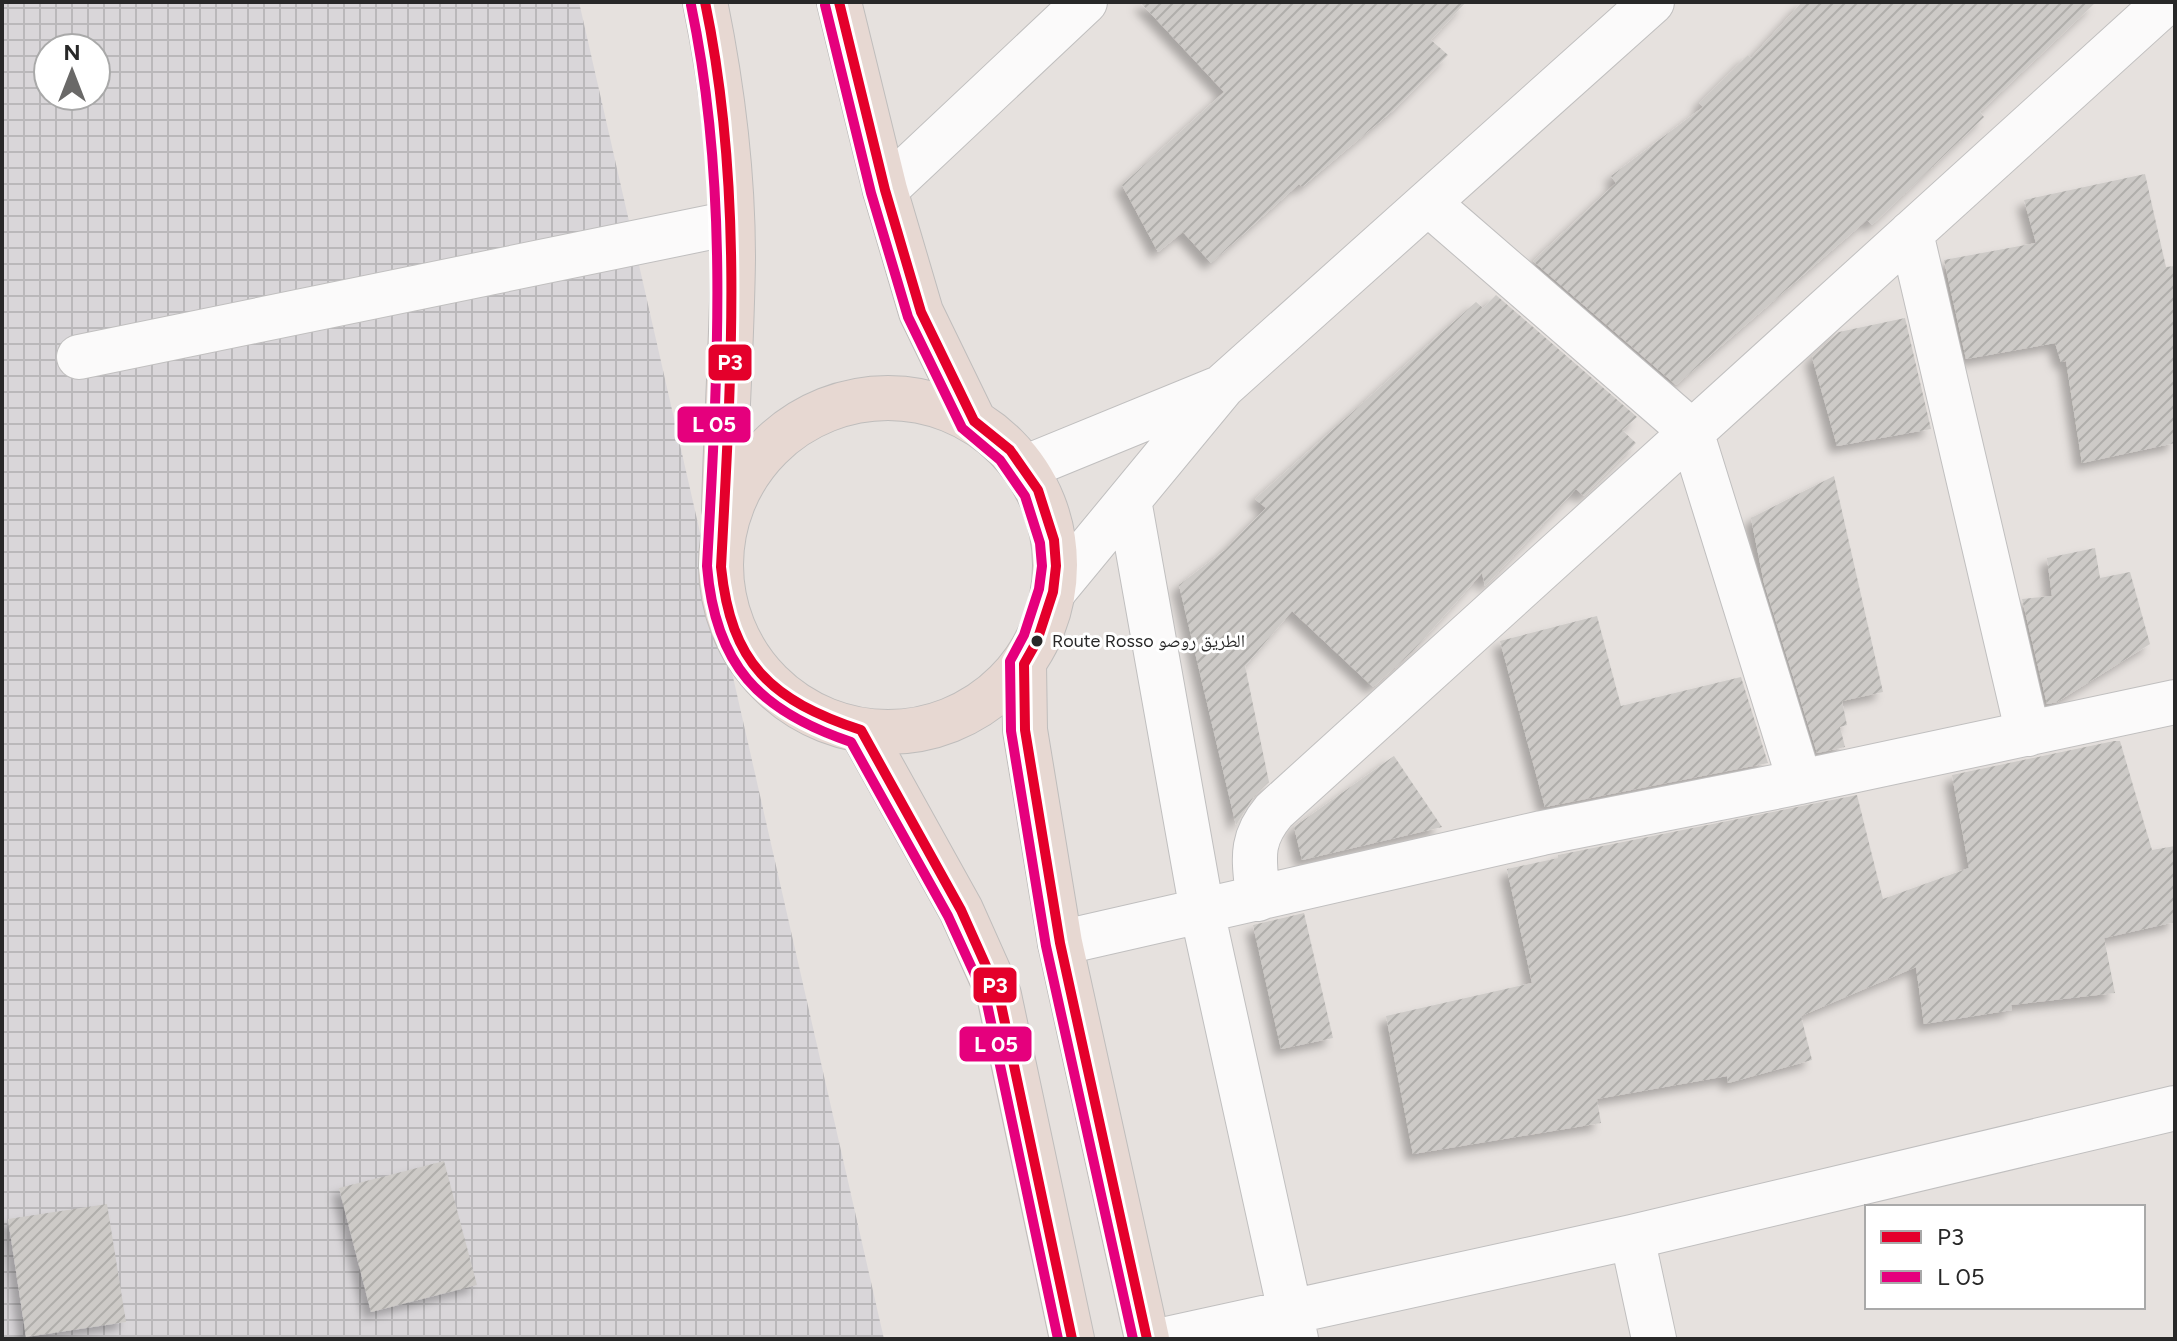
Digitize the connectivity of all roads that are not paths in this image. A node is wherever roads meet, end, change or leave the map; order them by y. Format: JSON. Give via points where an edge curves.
{"nodes":[{"id":1,"x":705,"y":2,"type":"edge"},
{"id":2,"x":839,"y":2,"type":"edge"},
{"id":3,"x":1085,"y":2,"type":"edge"},
{"id":4,"x":1652,"y":2,"type":"edge"},
{"id":5,"x":2166,"y":2,"type":"edge"},
{"id":6,"x":885,"y":190,"type":"junction"},
{"id":7,"x":1428,"y":203,"type":"junction"},
{"id":8,"x":731,"y":223,"type":"junction"},
{"id":9,"x":1911,"y":233,"type":"junction"},
{"id":10,"x":79,"y":357,"type":"dead end"},
{"id":11,"x":1223,"y":386,"type":"junction"},
{"id":12,"x":974,"y":421,"type":"junction"},
{"id":13,"x":1691,"y":431,"type":"junction"},
{"id":14,"x":1024,"y":468,"type":"junction"},
{"id":15,"x":1129,"y":500,"type":"junction"},
{"id":16,"x":723,"y":529,"type":"junction"},
{"id":17,"x":1053,"y":592,"type":"junction"},
{"id":18,"x":1024,"y":664,"type":"junction"},
{"id":19,"x":2175,"y":702,"type":"edge"},
{"id":20,"x":861,"y":730,"type":"junction"},
{"id":21,"x":2028,"y":734,"type":"junction"},
{"id":22,"x":1800,"y":782,"type":"junction"},
{"id":23,"x":1258,"y":899,"type":"junction"},
{"id":24,"x":1202,"y":911,"type":"junction"},
{"id":25,"x":1060,"y":943,"type":"junction"},
{"id":26,"x":2175,"y":1108,"type":"edge"},
{"id":27,"x":1632,"y":1237,"type":"junction"},
{"id":28,"x":1293,"y":1325,"type":"edge"},
{"id":29,"x":1072,"y":1339,"type":"edge"},
{"id":30,"x":1147,"y":1339,"type":"edge"},
{"id":31,"x":1167,"y":1339,"type":"edge"},
{"id":32,"x":1654,"y":1339,"type":"edge"}],
"edges":[{"from":1,"to":8,"type":"highway","via":[[715,50]]},
{"from":2,"to":6,"type":"highway"},
{"from":3,"to":6,"type":"street"},
{"from":4,"to":7,"type":"street"},
{"from":5,"to":9,"type":"street"},
{"from":6,"to":12,"type":"highway","via":[[921,312]]},
{"from":7,"to":11,"type":"street"},
{"from":7,"to":13,"type":"street"},
{"from":8,"to":10,"type":"street"},
{"from":8,"to":16,"type":"highway"},
{"from":9,"to":13,"type":"street"},
{"from":9,"to":21,"type":"street"},
{"from":11,"to":14,"type":"street"},
{"from":11,"to":15,"type":"street"},
{"from":12,"to":14,"type":"highway"},
{"from":12,"to":16,"type":"highway","via":[[927,402],[902,399],[848,402],[822,411],[759,457],[737,491]]},
{"from":13,"to":22,"type":"street"},
{"from":13,"to":23,"type":"street","via":[[1274,811],[1255,844]]},
{"from":14,"to":17,"type":"highway","via":[[1038,490],[1054,540]]},
{"from":15,"to":17,"type":"street"},
{"from":15,"to":24,"type":"street"},
{"from":16,"to":20,"type":"highway","via":[[721,589],[740,646],[778,693],[818,716]]},
{"from":17,"to":18,"type":"highway"},
{"from":18,"to":20,"type":"highway","via":[[979,706],[952,720],[892,732]]},
{"from":18,"to":25,"type":"highway","via":[[1025,730]]},
{"from":19,"to":21,"type":"street"},
{"from":20,"to":29,"type":"highway","via":[[961,910],[999,995]]},
{"from":21,"to":22,"type":"street"},
{"from":22,"to":23,"type":"street","via":[[1542,833]]},
{"from":23,"to":24,"type":"street"},
{"from":24,"to":25,"type":"street"},
{"from":24,"to":28,"type":"street"},
{"from":25,"to":30,"type":"highway"},
{"from":26,"to":27,"type":"street"},
{"from":27,"to":28,"type":"street"},
{"from":27,"to":32,"type":"street"},
{"from":28,"to":31,"type":"street"}]}
